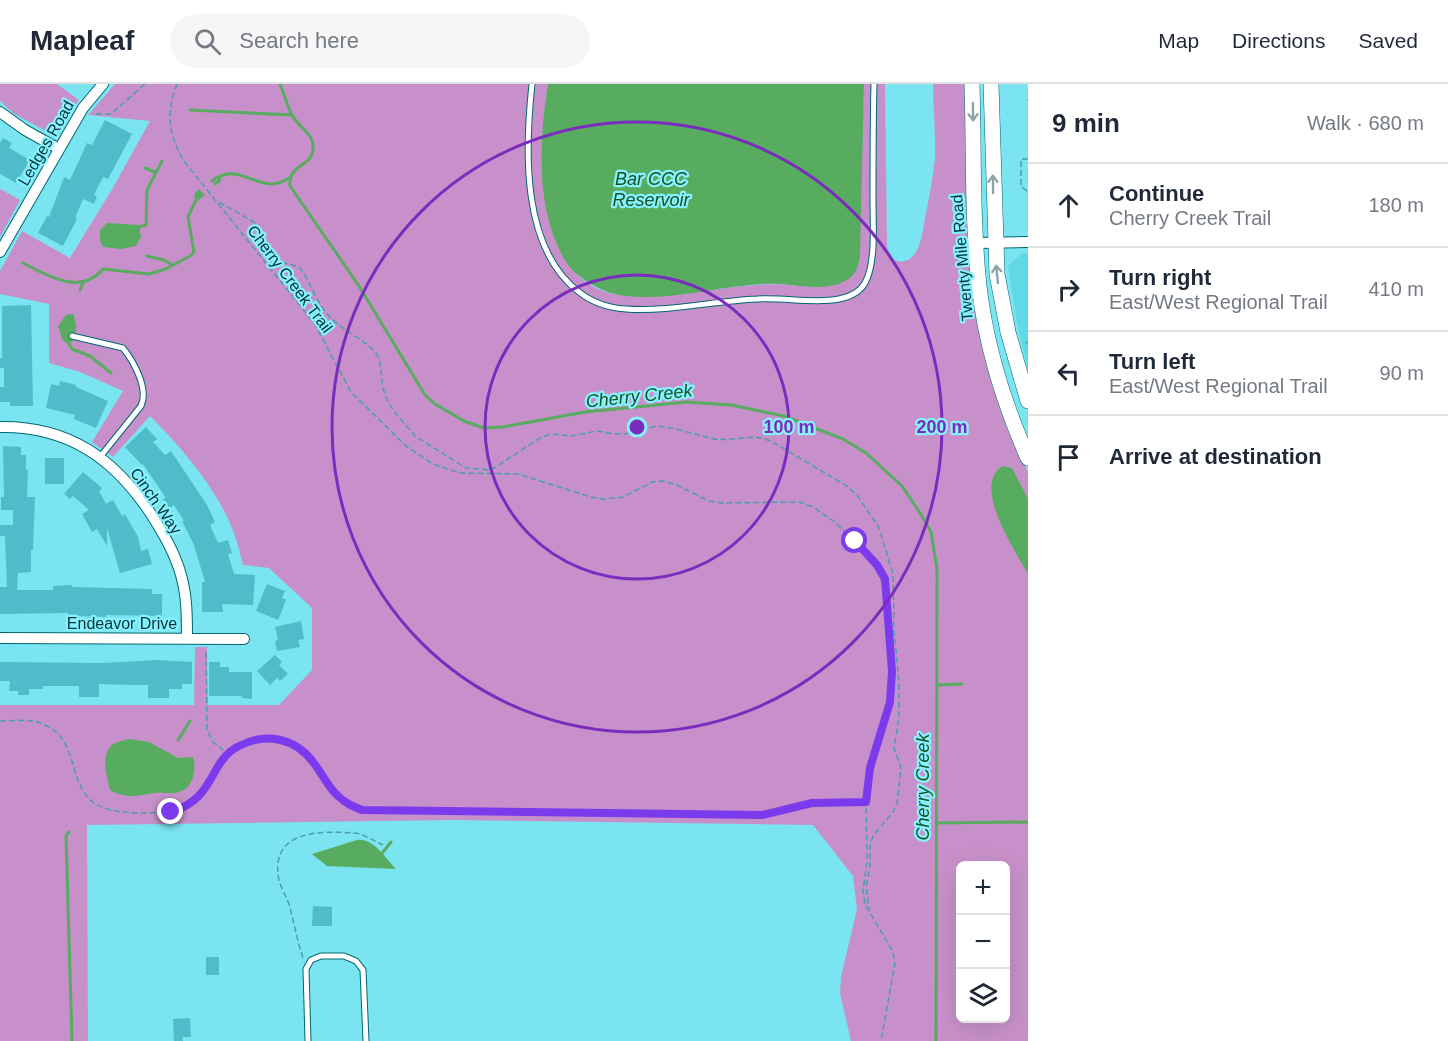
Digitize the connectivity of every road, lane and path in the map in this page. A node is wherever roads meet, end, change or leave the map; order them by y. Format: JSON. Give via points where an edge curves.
{"nodes":[{"id":1,"x":104,"y":84,"type":"edge"},
{"id":2,"x":145,"y":84,"type":"edge"},
{"id":3,"x":177,"y":84,"type":"edge"},
{"id":4,"x":532,"y":84,"type":"edge"},
{"id":5,"x":874,"y":84,"type":"edge"},
{"id":6,"x":972,"y":84,"type":"edge"},
{"id":7,"x":991,"y":84,"type":"edge"},
{"id":8,"x":0,"y":112,"type":"edge"},
{"id":9,"x":96,"y":114,"type":"dead end"},
{"id":10,"x":59,"y":149,"type":"junction"},
{"id":11,"x":1028,"y":159,"type":"edge"},
{"id":12,"x":1028,"y":192,"type":"edge"},
{"id":13,"x":218,"y":202,"type":"junction"},
{"id":14,"x":1028,"y":242,"type":"edge"},
{"id":15,"x":976,"y":243,"type":"junction"},
{"id":16,"x":994,"y":243,"type":"junction"},
{"id":17,"x":0,"y":252,"type":"edge"},
{"id":18,"x":72,"y":336,"type":"dead end"},
{"id":19,"x":989,"y":342,"type":"junction"},
{"id":20,"x":1028,"y":401,"type":"edge"},
{"id":21,"x":0,"y":427,"type":"edge"},
{"id":22,"x":1028,"y":436,"type":"edge"},
{"id":23,"x":100,"y":456,"type":"junction"},
{"id":24,"x":1028,"y":458,"type":"edge"},
{"id":25,"x":0,"y":638,"type":"edge"},
{"id":26,"x":187,"y":639,"type":"junction"},
{"id":27,"x":244,"y":639,"type":"dead end"},
{"id":28,"x":206,"y":652,"type":"dead end"},
{"id":29,"x":0,"y":721,"type":"edge"},
{"id":30,"x":228,"y":754,"type":"junction"},
{"id":31,"x":866,"y":802,"type":"junction"},
{"id":32,"x":383,"y":844,"type":"dead end"},
{"id":33,"x":869,"y":912,"type":"junction"},
{"id":34,"x":306,"y":969,"type":"junction"},
{"id":35,"x":308,"y":1041,"type":"edge"},
{"id":36,"x":366,"y":1041,"type":"edge"},
{"id":37,"x":881,"y":1041,"type":"edge"}],
"edges":[{"from":1,"to":10,"type":"street","name":"Ledges Road","via":[[83,108]]},
{"from":2,"to":9,"type":"path","via":[[111,114]]},
{"from":3,"to":13,"type":"path","name":"Cherry Creek Trail","via":[[169,113],[174,142],[183,160]]},
{"from":4,"to":5,"type":"lane","via":[[530,186],[546,248],[559,272],[579,293],[604,305],[633,309],[756,299],[838,300],[861,289],[868,275],[872,246]]},
{"from":6,"to":15,"type":"main road","name":"Twenty Mile Road","one_way":true},
{"from":16,"to":7,"type":"main road","name":"Twenty Mile Road","one_way":true},
{"from":8,"to":10,"type":"street"},
{"from":10,"to":17,"type":"street","name":"Ledges Road"},
{"from":11,"to":12,"type":"path","via":[[1021,159],[1021,186]]},
{"from":13,"to":31,"type":"path","name":"Cherry Creek Trail","via":[[314,323],[351,392],[406,446],[433,464],[460,473],[518,474],[603,499],[623,497],[651,482],[662,481],[714,502],[794,501],[813,507],[843,529],[877,565],[888,591],[891,694],[870,768]]},
{"from":13,"to":33,"type":"path","via":[[250,218],[275,259],[301,269],[326,314],[376,353],[383,390],[397,417],[415,436],[466,468],[491,470],[546,435],[572,436],[597,431],[625,434],[661,426],[718,440],[756,437],[771,441],[857,495],[879,528],[893,574],[899,682],[894,748],[901,768],[899,799],[870,844],[866,887]]},
{"from":14,"to":16,"type":"street"},
{"from":15,"to":16,"type":"street"},
{"from":15,"to":19,"type":"main road","name":"Twenty Mile Road"},
{"from":20,"to":16,"type":"main road","name":"Twenty Mile Road","one_way":true,"via":[[1002,304]]},
{"from":18,"to":23,"type":"lane","via":[[123,348],[142,387],[142,403]]},
{"from":19,"to":22,"type":"main road","via":[[1000,351]]},
{"from":19,"to":24,"type":"main road","name":"Twenty Mile Road","via":[[1006,402]]},
{"from":21,"to":23,"type":"street","name":"Cinch Way","via":[[50,432]]},
{"from":23,"to":26,"type":"street","name":"Cinch Way","via":[[137,494],[171,547],[184,587]]},
{"from":25,"to":26,"type":"street","name":"Endeavor Drive"},
{"from":26,"to":27,"type":"street","name":"Endeavor Drive"},
{"from":28,"to":30,"type":"path","via":[[207,733]]},
{"from":29,"to":30,"type":"path","via":[[37,722],[56,731],[69,748],[81,790],[97,805],[111,810],[171,812],[183,808],[202,794]]},
{"from":30,"to":31,"type":"path","via":[[252,741],[285,740],[305,753],[336,795],[362,810],[762,815],[812,803]]},
{"from":31,"to":33,"type":"path","name":"Cherry Creek Trail","via":[[863,891]]},
{"from":32,"to":34,"type":"path","via":[[361,834],[315,834],[297,837],[284,848],[278,864],[279,880]]},
{"from":33,"to":37,"type":"path","name":"Cherry Creek Trail","via":[[896,963]]},
{"from":34,"to":35,"type":"lane"},
{"from":34,"to":36,"type":"lane","via":[[321,956],[344,956],[356,961],[363,970]]}]}
